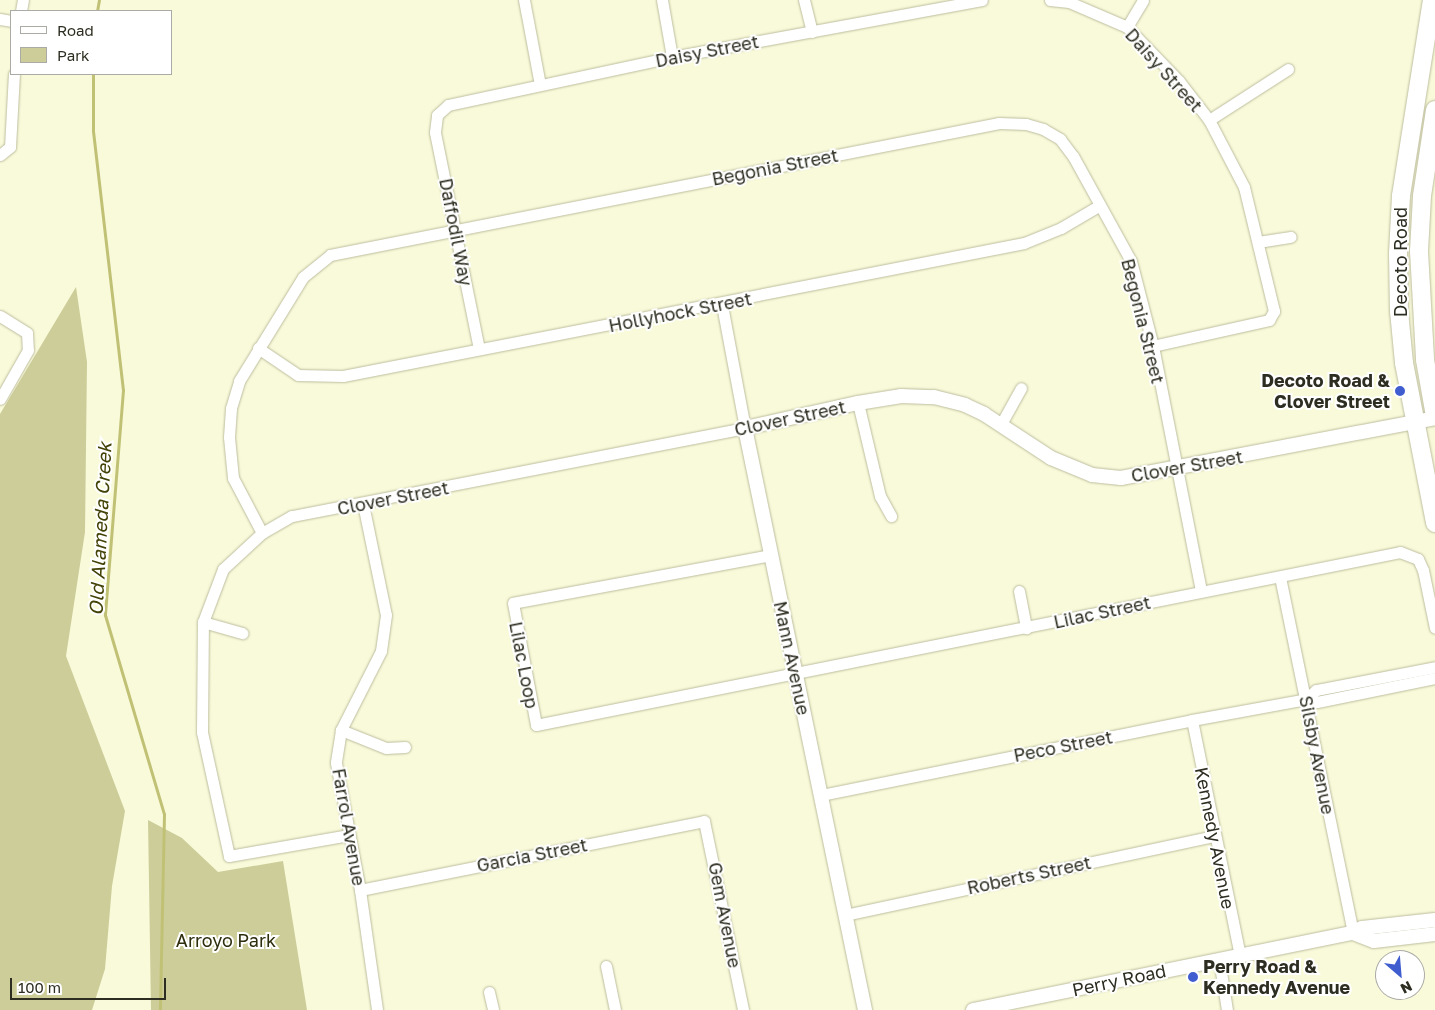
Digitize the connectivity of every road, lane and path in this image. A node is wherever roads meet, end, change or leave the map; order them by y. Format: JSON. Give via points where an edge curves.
{"nodes":[{"id":1,"x":524,"y":0,"type":"edge"},
{"id":2,"x":662,"y":0,"type":"edge"},
{"id":3,"x":804,"y":0,"type":"edge"},
{"id":4,"x":982,"y":0,"type":"edge"},
{"id":5,"x":1050,"y":0,"type":"edge"},
{"id":6,"x":1143,"y":0,"type":"edge"},
{"id":7,"x":1432,"y":0,"type":"edge"},
{"id":8,"x":952,"y":2,"type":"edge"},
{"id":9,"x":1127,"y":27,"type":"junction"},
{"id":10,"x":812,"y":32,"type":"junction"},
{"id":11,"x":672,"y":57,"type":"junction"},
{"id":12,"x":1288,"y":69,"type":"dead end"},
{"id":13,"x":14,"y":75,"type":"edge"},
{"id":14,"x":540,"y":85,"type":"junction"},
{"id":15,"x":1435,"y":110,"type":"edge"},
{"id":16,"x":437,"y":115,"type":"joint"},
{"id":17,"x":1209,"y":120,"type":"junction"},
{"id":18,"x":3,"y":154,"type":"edge"},
{"id":19,"x":1100,"y":205,"type":"junction"},
{"id":20,"x":456,"y":229,"type":"junction"},
{"id":21,"x":1291,"y":237,"type":"dead end"},
{"id":22,"x":1258,"y":242,"type":"junction"},
{"id":23,"x":722,"y":304,"type":"junction"},
{"id":24,"x":0,"y":316,"type":"edge"},
{"id":25,"x":1153,"y":346,"type":"junction"},
{"id":26,"x":258,"y":348,"type":"junction"},
{"id":27,"x":479,"y":349,"type":"junction"},
{"id":28,"x":1021,"y":388,"type":"dead end"},
{"id":29,"x":0,"y":399,"type":"edge"},
{"id":30,"x":858,"y":403,"type":"junction"},
{"id":31,"x":1435,"y":417,"type":"edge"},
{"id":32,"x":1415,"y":422,"type":"junction"},
{"id":33,"x":1001,"y":424,"type":"junction"},
{"id":34,"x":745,"y":428,"type":"junction"},
{"id":35,"x":1176,"y":470,"type":"junction"},
{"id":36,"x":363,"y":504,"type":"junction"},
{"id":37,"x":891,"y":516,"type":"dead end"},
{"id":38,"x":1435,"y":523,"type":"edge"},
{"id":39,"x":262,"y":533,"type":"junction"},
{"id":40,"x":771,"y":555,"type":"junction"},
{"id":41,"x":1280,"y":578,"type":"junction"},
{"id":42,"x":1019,"y":591,"type":"dead end"},
{"id":43,"x":1201,"y":591,"type":"junction"},
{"id":44,"x":203,"y":622,"type":"junction"},
{"id":45,"x":1026,"y":628,"type":"junction"},
{"id":46,"x":1435,"y":628,"type":"edge"},
{"id":47,"x":242,"y":633,"type":"dead end"},
{"id":48,"x":1435,"y":667,"type":"edge"},
{"id":49,"x":796,"y":675,"type":"junction"},
{"id":50,"x":1435,"y":678,"type":"edge"},
{"id":51,"x":1306,"y":699,"type":"junction"},
{"id":52,"x":1192,"y":720,"type":"junction"},
{"id":53,"x":341,"y":730,"type":"junction"},
{"id":54,"x":405,"y":747,"type":"dead end"},
{"id":55,"x":821,"y":795,"type":"junction"},
{"id":56,"x":704,"y":821,"type":"joint"},
{"id":57,"x":349,"y":835,"type":"junction"},
{"id":58,"x":1214,"y":836,"type":"junction"},
{"id":59,"x":360,"y":890,"type":"junction"},
{"id":60,"x":844,"y":914,"type":"junction"},
{"id":61,"x":1435,"y":920,"type":"edge"},
{"id":62,"x":1353,"y":933,"type":"junction"},
{"id":63,"x":1435,"y":934,"type":"edge"},
{"id":64,"x":1240,"y":955,"type":"junction"},
{"id":65,"x":1219,"y":959,"type":"junction"},
{"id":66,"x":606,"y":966,"type":"dead end"},
{"id":67,"x":489,"y":992,"type":"dead end"},
{"id":68,"x":377,"y":1010,"type":"edge"},
{"id":69,"x":493,"y":1010,"type":"edge"},
{"id":70,"x":615,"y":1010,"type":"edge"},
{"id":71,"x":744,"y":1010,"type":"edge"},
{"id":72,"x":865,"y":1010,"type":"edge"},
{"id":73,"x":973,"y":1010,"type":"edge"},
{"id":74,"x":1226,"y":1010,"type":"edge"}],
"edges":[{"from":1,"to":14,"type":"street"},
{"from":2,"to":11,"type":"street"},
{"from":3,"to":10,"type":"street"},
{"from":4,"to":8,"type":"street","name":"Daisy Street"},
{"from":5,"to":9,"type":"street","name":"Daisy Street","via":[[1069,2]]},
{"from":6,"to":9,"type":"street"},
{"from":7,"to":32,"type":"main road","name":"Decoto Road","via":[[1401,196],[1398,254],[1398,311]]},
{"from":8,"to":10,"type":"street","name":"Daisy Street"},
{"from":9,"to":17,"type":"street","name":"Daisy Street","via":[[1179,81]]},
{"from":10,"to":11,"type":"street","name":"Daisy Street"},
{"from":11,"to":14,"type":"street","name":"Daisy Street"},
{"from":12,"to":17,"type":"street"},
{"from":13,"to":18,"type":"street","via":[[10,147]]},
{"from":14,"to":16,"type":"street","name":"Daisy Street","via":[[448,105]]},
{"from":15,"to":31,"type":"main road","name":"Decoto Road","via":[[1422,196],[1419,251],[1425,360]]},
{"from":16,"to":20,"type":"street","name":"Daffodil Way","via":[[436,132]]},
{"from":17,"to":22,"type":"street","name":"Daisy Street","via":[[1244,187]]},
{"from":19,"to":20,"type":"street","name":"Begonia Street","via":[[1060,140],[1043,129],[1026,124],[999,123]]},
{"from":19,"to":23,"type":"street","name":"Hollyhock Street","via":[[1061,228],[1024,243]]},
{"from":19,"to":25,"type":"street","name":"Begonia Street","via":[[1131,261]]},
{"from":20,"to":26,"type":"street","name":"Begonia Street","via":[[330,255],[303,277]]},
{"from":20,"to":27,"type":"street","name":"Daffodil Way"},
{"from":21,"to":22,"type":"street"},
{"from":22,"to":25,"type":"street","name":"Daisy Street","via":[[1274,311],[1269,320]]},
{"from":23,"to":27,"type":"street","name":"Hollyhock Street"},
{"from":23,"to":34,"type":"street","name":"Mann Avenue"},
{"from":24,"to":29,"type":"street","via":[[27,333],[28,350]]},
{"from":25,"to":35,"type":"street","name":"Begonia Street"},
{"from":26,"to":27,"type":"street","name":"Hollyhock Street","via":[[298,374],[343,376]]},
{"from":26,"to":39,"type":"street","name":"Begonia Street","via":[[239,381],[231,408],[229,437],[233,478]]},
{"from":28,"to":33,"type":"street"},
{"from":30,"to":33,"type":"street","name":"Clover Street","via":[[901,396],[934,398],[965,405]]},
{"from":30,"to":34,"type":"street","name":"Clover Street"},
{"from":30,"to":37,"type":"street","via":[[880,496]]},
{"from":31,"to":32,"type":"street","name":"Clover Street"},
{"from":32,"to":35,"type":"street","name":"Clover Street"},
{"from":32,"to":38,"type":"main road","name":"Decoto Road"},
{"from":33,"to":35,"type":"street","name":"Clover Street","via":[[1051,458],[1092,475],[1121,478]]},
{"from":34,"to":36,"type":"street","name":"Clover Street"},
{"from":34,"to":40,"type":"street","name":"Mann Avenue"},
{"from":35,"to":43,"type":"street","name":"Begonia Street"},
{"from":36,"to":39,"type":"street","name":"Clover Street","via":[[292,516]]},
{"from":36,"to":53,"type":"street","name":"Farrol Avenue","via":[[386,615],[382,651]]},
{"from":39,"to":44,"type":"street","name":"Clover Street","via":[[223,569]]},
{"from":40,"to":49,"type":"street","name":"Mann Avenue"},
{"from":40,"to":49,"type":"street","name":"Lilac Loop","via":[[512,603],[536,726]]},
{"from":41,"to":43,"type":"street","name":"Lilac Street"},
{"from":41,"to":46,"type":"street","name":"Lilac Street","via":[[1400,552],[1410,554],[1418,559],[1423,570]]},
{"from":41,"to":51,"type":"street","name":"Silsby Avenue"},
{"from":42,"to":45,"type":"street"},
{"from":43,"to":45,"type":"street","name":"Lilac Street"},
{"from":44,"to":47,"type":"street"},
{"from":44,"to":57,"type":"street","name":"Clover Street","via":[[202,732],[229,856]]},
{"from":45,"to":49,"type":"street","name":"Lilac Street"},
{"from":48,"to":51,"type":"street","name":"Peco Street","via":[[1316,690]]},
{"from":49,"to":55,"type":"street","name":"Mann Avenue"},
{"from":50,"to":51,"type":"street","name":"Peco Street","via":[[1318,702]]},
{"from":51,"to":52,"type":"street","name":"Peco Street"},
{"from":51,"to":62,"type":"street","name":"Silsby Avenue"},
{"from":52,"to":55,"type":"street","name":"Peco Street"},
{"from":52,"to":58,"type":"street","name":"Kennedy Avenue"},
{"from":53,"to":54,"type":"street","via":[[386,748]]},
{"from":53,"to":57,"type":"street","name":"Farrol Avenue","via":[[336,763]]},
{"from":55,"to":60,"type":"street","name":"Mann Avenue"},
{"from":56,"to":59,"type":"street","name":"Garcia Street"},
{"from":56,"to":71,"type":"street","name":"Gem Avenue"},
{"from":57,"to":59,"type":"street","name":"Farrol Avenue"},
{"from":58,"to":60,"type":"street","name":"Roberts Street"},
{"from":58,"to":64,"type":"street","name":"Kennedy Avenue"},
{"from":59,"to":68,"type":"street","name":"Farrol Avenue"},
{"from":60,"to":72,"type":"street","name":"Mann Avenue"},
{"from":61,"to":62,"type":"street","name":"Perry Road","via":[[1362,928]]},
{"from":62,"to":63,"type":"street","name":"Perry Road","via":[[1374,941]]},
{"from":62,"to":64,"type":"street","name":"Perry Road"},
{"from":64,"to":65,"type":"street","name":"Perry Road"},
{"from":65,"to":73,"type":"street","name":"Perry Road"},
{"from":65,"to":74,"type":"street"},
{"from":66,"to":70,"type":"street"},
{"from":67,"to":69,"type":"street"}]}
